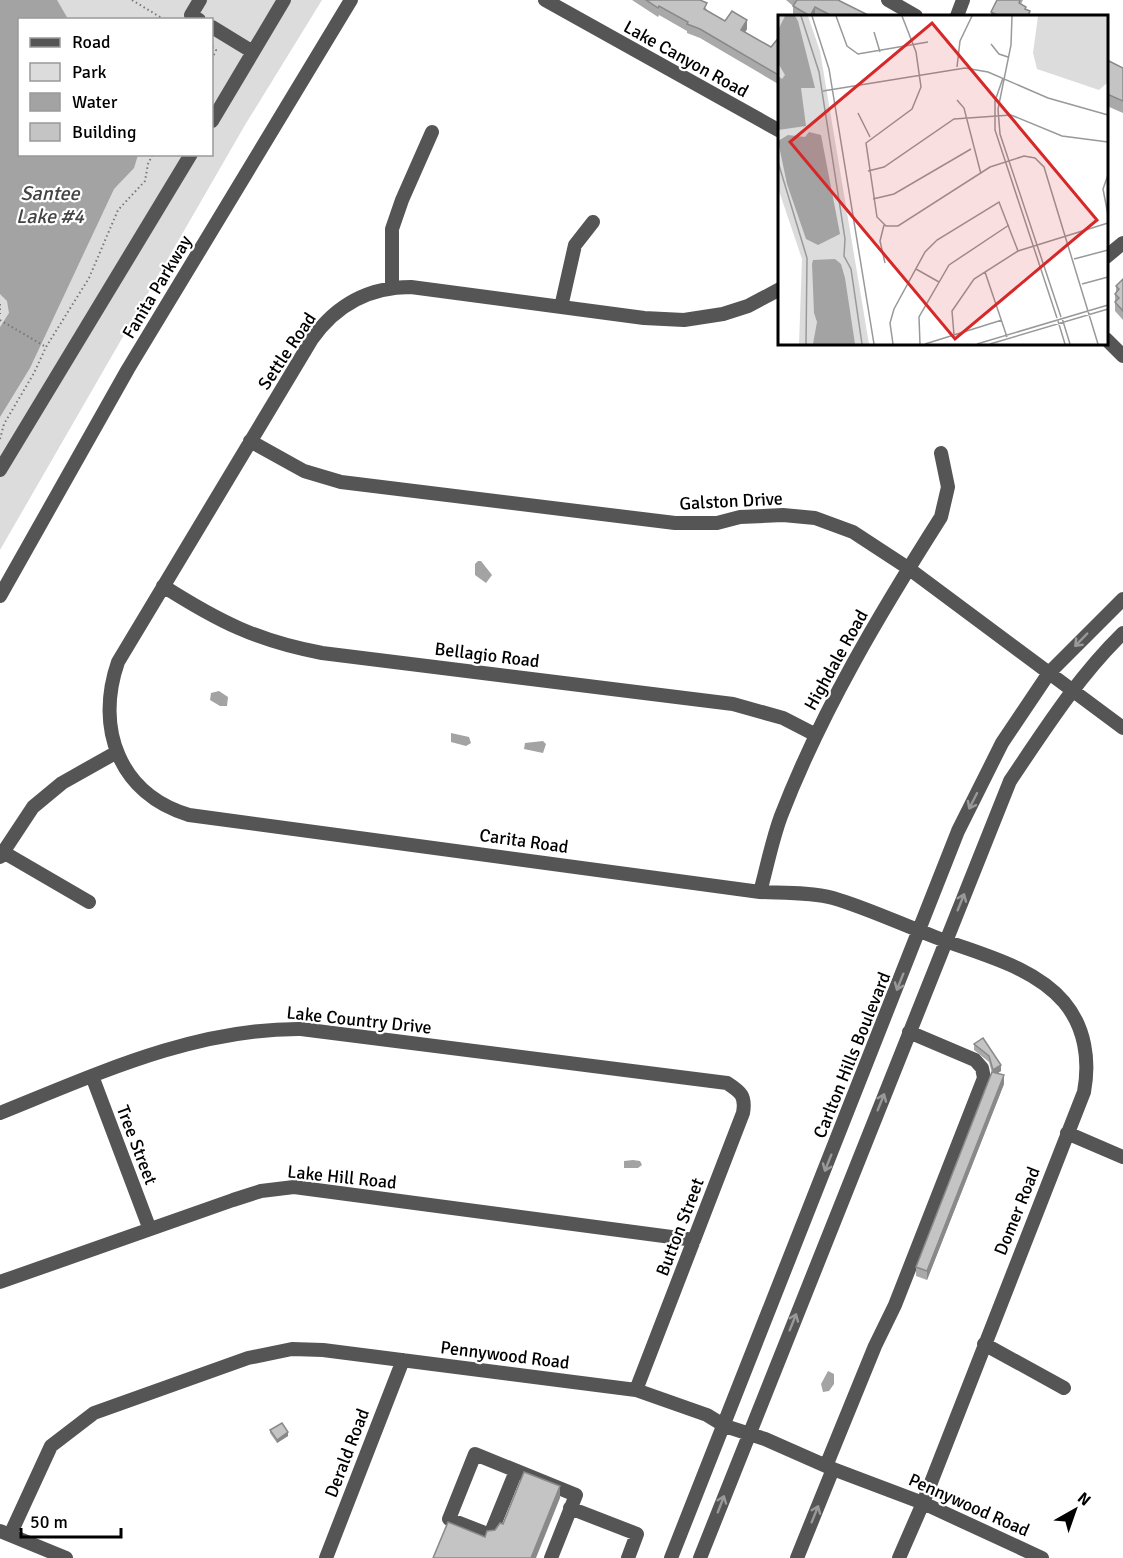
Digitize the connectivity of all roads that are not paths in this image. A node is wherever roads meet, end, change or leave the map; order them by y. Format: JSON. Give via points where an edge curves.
{"nodes":[{"id":1,"x":200,"y":0,"type":"edge"},
{"id":2,"x":284,"y":0,"type":"edge"},
{"id":3,"x":351,"y":0,"type":"edge"},
{"id":4,"x":545,"y":0,"type":"edge"},
{"id":5,"x":888,"y":0,"type":"edge"},
{"id":6,"x":963,"y":0,"type":"edge"},
{"id":7,"x":914,"y":15,"type":"edge"},
{"id":8,"x":957,"y":15,"type":"edge"},
{"id":9,"x":196,"y":18,"type":"edge"},
{"id":10,"x":213,"y":28,"type":"edge"},
{"id":11,"x":253,"y":52,"type":"junction"},
{"id":12,"x":213,"y":119,"type":"edge"},
{"id":13,"x":778,"y":130,"type":"edge"},
{"id":14,"x":432,"y":132,"type":"dead end"},
{"id":15,"x":190,"y":156,"type":"edge"},
{"id":16,"x":593,"y":222,"type":"dead end"},
{"id":17,"x":1123,"y":243,"type":"edge"},
{"id":18,"x":1108,"y":256,"type":"edge"},
{"id":19,"x":392,"y":287,"type":"junction"},
{"id":20,"x":778,"y":290,"type":"edge"},
{"id":21,"x":561,"y":307,"type":"junction"},
{"id":22,"x":1108,"y":340,"type":"edge"},
{"id":23,"x":1123,"y":356,"type":"edge"},
{"id":24,"x":250,"y":441,"type":"junction"},
{"id":25,"x":941,"y":453,"type":"dead end"},
{"id":26,"x":0,"y":470,"type":"edge"},
{"id":27,"x":908,"y":568,"type":"junction"},
{"id":28,"x":163,"y":586,"type":"junction"},
{"id":29,"x":0,"y":596,"type":"edge"},
{"id":30,"x":1123,"y":599,"type":"edge"},
{"id":31,"x":1123,"y":633,"type":"edge"},
{"id":32,"x":1049,"y":673,"type":"junction"},
{"id":33,"x":1072,"y":689,"type":"junction"},
{"id":34,"x":1123,"y":728,"type":"edge"},
{"id":35,"x":816,"y":735,"type":"junction"},
{"id":36,"x":117,"y":752,"type":"junction"},
{"id":37,"x":2,"y":854,"type":"edge"},
{"id":38,"x":760,"y":892,"type":"junction"},
{"id":39,"x":89,"y":902,"type":"dead end"},
{"id":40,"x":920,"y":931,"type":"junction"},
{"id":41,"x":945,"y":941,"type":"junction"},
{"id":42,"x":909,"y":1032,"type":"junction"},
{"id":43,"x":92,"y":1076,"type":"junction"},
{"id":44,"x":727,"y":1083,"type":"joint"},
{"id":45,"x":0,"y":1113,"type":"edge"},
{"id":46,"x":1067,"y":1133,"type":"junction"},
{"id":47,"x":1123,"y":1157,"type":"edge"},
{"id":48,"x":149,"y":1227,"type":"junction"},
{"id":49,"x":694,"y":1240,"type":"junction"},
{"id":50,"x":0,"y":1282,"type":"edge"},
{"id":51,"x":984,"y":1344,"type":"junction"},
{"id":52,"x":403,"y":1360,"type":"junction"},
{"id":53,"x":1064,"y":1388,"type":"dead end"},
{"id":54,"x":636,"y":1390,"type":"junction"},
{"id":55,"x":725,"y":1426,"type":"junction"},
{"id":56,"x":748,"y":1435,"type":"junction"},
{"id":57,"x":829,"y":1468,"type":"junction"},
{"id":58,"x":516,"y":1471,"type":"junction"},
{"id":59,"x":923,"y":1503,"type":"junction"},
{"id":60,"x":570,"y":1508,"type":"junction"},
{"id":61,"x":5,"y":1533,"type":"edge"},
{"id":62,"x":66,"y":1558,"type":"edge"},
{"id":63,"x":326,"y":1558,"type":"edge"},
{"id":64,"x":551,"y":1558,"type":"edge"},
{"id":65,"x":628,"y":1558,"type":"edge"},
{"id":66,"x":671,"y":1558,"type":"edge"},
{"id":67,"x":700,"y":1558,"type":"edge"},
{"id":68,"x":797,"y":1558,"type":"edge"},
{"id":69,"x":899,"y":1558,"type":"edge"},
{"id":70,"x":1042,"y":1558,"type":"edge"}],
"edges":[{"from":1,"to":9,"type":"street","via":[[191,15]]},
{"from":2,"to":11,"type":"street"},
{"from":3,"to":29,"type":"street","name":"Fanita Parkway","via":[[128,369]]},
{"from":4,"to":13,"type":"street","name":"Lake Canyon Road"},
{"from":5,"to":7,"type":"street"},
{"from":6,"to":8,"type":"street"},
{"from":10,"to":11,"type":"street"},
{"from":11,"to":12,"type":"street"},
{"from":14,"to":19,"type":"street","via":[[392,229]]},
{"from":15,"to":26,"type":"street"},
{"from":16,"to":21,"type":"street","via":[[574,245]]},
{"from":17,"to":18,"type":"street"},
{"from":19,"to":21,"type":"street","name":"Settle Road"},
{"from":19,"to":24,"type":"street","name":"Settle Road","via":[[352,301],[320,327]]},
{"from":20,"to":21,"type":"street","name":"Settle Road","via":[[740,309],[695,319],[644,318]]},
{"from":22,"to":23,"type":"street"},
{"from":24,"to":27,"type":"street","name":"Galston Drive","via":[[304,471],[342,482],[675,524],[783,515],[815,518],[853,532]]},
{"from":24,"to":28,"type":"street","name":"Settle Road"},
{"from":25,"to":27,"type":"street","name":"Highdale Road","via":[[948,486],[941,517]]},
{"from":27,"to":32,"type":"street","name":"Galston Drive"},
{"from":27,"to":35,"type":"street","name":"Highdale Road","via":[[841,683]]},
{"from":28,"to":35,"type":"street","name":"Bellagio Road","via":[[216,619],[280,645],[733,704],[783,718]]},
{"from":28,"to":36,"type":"street","name":"Settle Road","via":[[113,674],[109,714]]},
{"from":30,"to":32,"type":"street","name":"Carlton Hills Boulevard","one_way":true},
{"from":31,"to":33,"type":"street"},
{"from":32,"to":33,"type":"street","name":"Galston Drive"},
{"from":32,"to":40,"type":"street","name":"Carlton Hills Boulevard","one_way":true,"via":[[1002,743],[967,814]]},
{"from":33,"to":34,"type":"street","name":"Galston Drive"},
{"from":41,"to":33,"type":"street","one_way":true,"via":[[1010,782]]},
{"from":35,"to":38,"type":"street","name":"Highdale Road","via":[[780,819]]},
{"from":36,"to":37,"type":"street","via":[[62,783],[33,807]]},
{"from":36,"to":38,"type":"street","name":"Carita Road","via":[[142,790],[166,806],[189,814]]},
{"from":37,"to":39,"type":"street"},
{"from":38,"to":40,"type":"street","name":"Carita Road","via":[[832,898]]},
{"from":40,"to":41,"type":"street","name":"Carita Road"},
{"from":40,"to":55,"type":"street","name":"Carlton Hills Boulevard","one_way":true},
{"from":41,"to":42,"type":"street"},
{"from":41,"to":46,"type":"street","name":"Domer Road","via":[[1035,977],[1062,1000],[1073,1016],[1083,1040],[1087,1079]]},
{"from":56,"to":42,"type":"street","one_way":true},
{"from":42,"to":57,"type":"street","via":[[975,1060],[984,1078]]},
{"from":43,"to":44,"type":"street","name":"Lake Country Drive","via":[[201,1039],[270,1029],[301,1029]]},
{"from":43,"to":45,"type":"street","name":"Lake Country Drive"},
{"from":43,"to":48,"type":"street","name":"Tree Street"},
{"from":44,"to":49,"type":"street","name":"Button Street","via":[[746,1100]]},
{"from":46,"to":47,"type":"street"},
{"from":46,"to":51,"type":"street","name":"Domer Road"},
{"from":48,"to":49,"type":"street","name":"Lake Hill Road","via":[[261,1191],[294,1187]]},
{"from":48,"to":50,"type":"street","name":"Lake Hill Road"},
{"from":49,"to":54,"type":"street","name":"Button Street"},
{"from":51,"to":53,"type":"street"},
{"from":51,"to":59,"type":"street","name":"Domer Road"},
{"from":52,"to":54,"type":"street","name":"Pennywood Road"},
{"from":52,"to":61,"type":"street","name":"Pennywood Road","via":[[323,1350],[265,1353],[94,1413],[51,1446]]},
{"from":52,"to":63,"type":"street","name":"Derald Road"},
{"from":54,"to":55,"type":"street","name":"Pennywood Road","via":[[707,1415]]},
{"from":55,"to":56,"type":"street","name":"Pennywood Road"},
{"from":55,"to":66,"type":"street","name":"Carlton Hills Boulevard"},
{"from":56,"to":57,"type":"street","name":"Pennywood Road"},
{"from":67,"to":56,"type":"street","one_way":true},
{"from":57,"to":59,"type":"street","name":"Pennywood Road"},
{"from":68,"to":57,"type":"street","one_way":true},
{"from":58,"to":58,"type":"street","via":[[475,1454],[449,1519],[490,1535]]},
{"from":58,"to":60,"type":"street","via":[[576,1495]]},
{"from":59,"to":69,"type":"street","name":"Domer Road"},
{"from":59,"to":70,"type":"street","name":"Pennywood Road"},
{"from":60,"to":64,"type":"street"},
{"from":60,"to":65,"type":"street","via":[[637,1534]]},
{"from":61,"to":62,"type":"street"}]}
